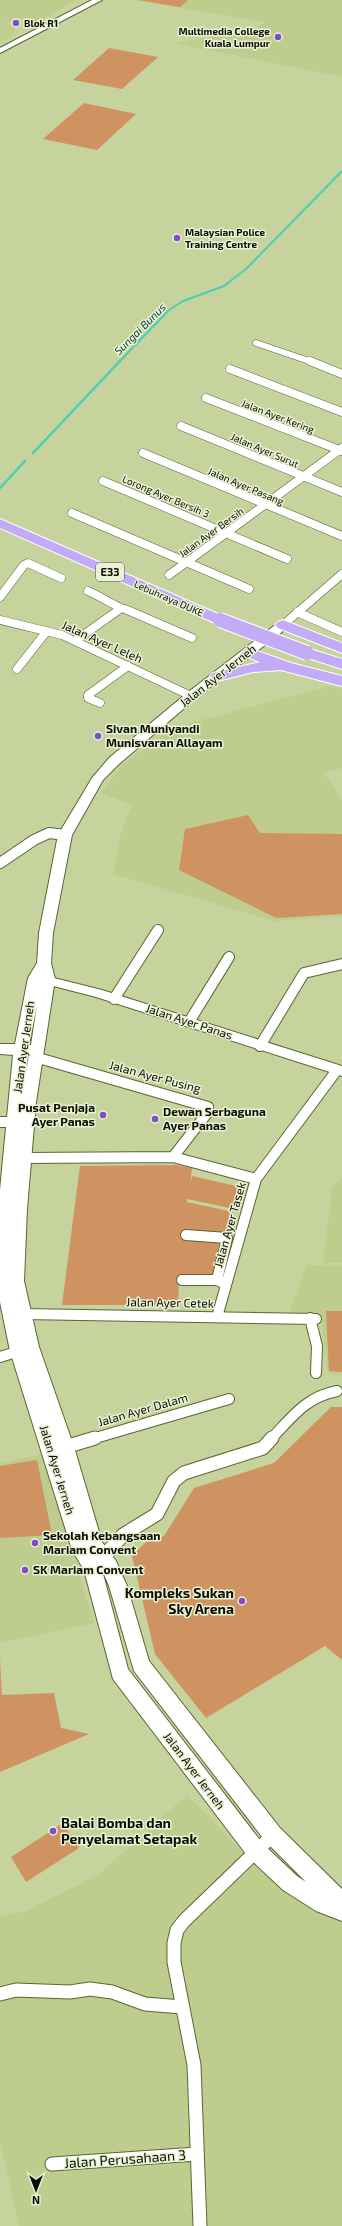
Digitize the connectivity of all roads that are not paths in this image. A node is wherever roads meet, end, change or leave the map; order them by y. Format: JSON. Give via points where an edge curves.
{"nodes":[{"id":1,"x":90,"y":0,"type":"edge"},
{"id":2,"x":98,"y":0,"type":"edge"},
{"id":3,"x":0,"y":46,"type":"edge"},
{"id":4,"x":0,"y":51,"type":"edge"},
{"id":5,"x":256,"y":343,"type":"dead end"},
{"id":6,"x":230,"y":369,"type":"dead end"},
{"id":7,"x":342,"y":374,"type":"edge"},
{"id":8,"x":206,"y":398,"type":"dead end"},
{"id":9,"x":342,"y":412,"type":"edge"},
{"id":10,"x":181,"y":426,"type":"dead end"},
{"id":11,"x":341,"y":450,"type":"edge"},
{"id":12,"x":143,"y":453,"type":"dead end"},
{"id":13,"x":303,"y":477,"type":"junction"},
{"id":14,"x":103,"y":481,"type":"dead end"},
{"id":15,"x":342,"y":492,"type":"edge"},
{"id":16,"x":265,"y":505,"type":"junction"},
{"id":17,"x":72,"y":513,"type":"dead end"},
{"id":18,"x":0,"y":523,"type":"edge"},
{"id":19,"x":227,"y":533,"type":"junction"},
{"id":20,"x":0,"y":534,"type":"edge"},
{"id":21,"x":342,"y":536,"type":"edge"},
{"id":22,"x":287,"y":559,"type":"dead end"},
{"id":23,"x":187,"y":562,"type":"junction"},
{"id":24,"x":342,"y":574,"type":"edge"},
{"id":25,"x":169,"y":575,"type":"dead end"},
{"id":26,"x":61,"y":578,"type":"dead end"},
{"id":27,"x":334,"y":581,"type":"junction"},
{"id":28,"x":342,"y":584,"type":"edge"},
{"id":29,"x":249,"y":589,"type":"dead end"},
{"id":30,"x":88,"y":591,"type":"dead end"},
{"id":31,"x":0,"y":597,"type":"edge"},
{"id":32,"x":120,"y":608,"type":"junction"},
{"id":33,"x":297,"y":612,"type":"junction"},
{"id":34,"x":0,"y":620,"type":"edge"},
{"id":35,"x":215,"y":624,"type":"junction"},
{"id":36,"x":283,"y":625,"type":"junction"},
{"id":37,"x":46,"y":631,"type":"junction"},
{"id":38,"x":342,"y":632,"type":"edge"},
{"id":39,"x":192,"y":638,"type":"dead end"},
{"id":40,"x":75,"y":641,"type":"junction"},
{"id":41,"x":342,"y":648,"type":"edge"},
{"id":42,"x":248,"y":653,"type":"junction"},
{"id":43,"x":296,"y":660,"type":"junction"},
{"id":44,"x":342,"y":664,"type":"edge"},
{"id":45,"x":128,"y":666,"type":"junction"},
{"id":46,"x":17,"y":669,"type":"dead end"},
{"id":47,"x":342,"y":675,"type":"edge"},
{"id":48,"x":218,"y":676,"type":"junction"},
{"id":49,"x":342,"y":681,"type":"edge"},
{"id":50,"x":191,"y":696,"type":"junction"},
{"id":51,"x":100,"y":703,"type":"dead end"},
{"id":52,"x":65,"y":835,"type":"junction"},
{"id":53,"x":0,"y":863,"type":"edge"},
{"id":54,"x":158,"y":930,"type":"dead end"},
{"id":55,"x":229,"y":957,"type":"dead end"},
{"id":56,"x":342,"y":964,"type":"edge"},
{"id":57,"x":41,"y":979,"type":"junction"},
{"id":58,"x":114,"y":998,"type":"junction"},
{"id":59,"x":189,"y":1022,"type":"junction"},
{"id":60,"x":260,"y":1046,"type":"junction"},
{"id":61,"x":0,"y":1049,"type":"edge"},
{"id":62,"x":28,"y":1053,"type":"junction"},
{"id":63,"x":0,"y":1056,"type":"edge"},
{"id":64,"x":340,"y":1071,"type":"edge"},
{"id":65,"x":14,"y":1122,"type":"edge"},
{"id":66,"x":173,"y":1157,"type":"junction"},
{"id":67,"x":24,"y":1158,"type":"junction"},
{"id":68,"x":256,"y":1179,"type":"junction"},
{"id":69,"x":9,"y":1209,"type":"edge"},
{"id":70,"x":186,"y":1235,"type":"dead end"},
{"id":71,"x":182,"y":1280,"type":"dead end"},
{"id":72,"x":222,"y":1282,"type":"junction"},
{"id":73,"x":23,"y":1314,"type":"junction"},
{"id":74,"x":217,"y":1317,"type":"junction"},
{"id":75,"x":25,"y":1349,"type":"junction"},
{"id":76,"x":0,"y":1357,"type":"edge"},
{"id":77,"x":316,"y":1373,"type":"dead end"},
{"id":78,"x":337,"y":1391,"type":"dead end"},
{"id":79,"x":229,"y":1399,"type":"dead end"},
{"id":80,"x":65,"y":1446,"type":"junction"},
{"id":81,"x":102,"y":1558,"type":"junction"},
{"id":82,"x":273,"y":1835,"type":"junction"},
{"id":83,"x":256,"y":1851,"type":"junction"},
{"id":84,"x":342,"y":1902,"type":"edge"},
{"id":85,"x":342,"y":1911,"type":"edge"},
{"id":86,"x":0,"y":1994,"type":"edge"},
{"id":87,"x":182,"y":2007,"type":"junction"},
{"id":88,"x":197,"y":2154,"type":"junction"},
{"id":89,"x":52,"y":2164,"type":"dead end"},
{"id":90,"x":200,"y":2226,"type":"edge"}],
"edges":[{"from":1,"to":3,"type":"main road"},
{"from":2,"to":4,"type":"main road"},
{"from":5,"to":7,"type":"street"},
{"from":6,"to":9,"type":"street"},
{"from":8,"to":11,"type":"street","name":"Jalan Ayer Kering"},
{"from":10,"to":13,"type":"street","name":"Jalan Ayer Surut"},
{"from":11,"to":13,"type":"street","name":"Jalan Ayer Bersih"},
{"from":12,"to":16,"type":"street","name":"Jalan Ayer Pasang"},
{"from":13,"to":15,"type":"street","name":"Jalan Ayer Surut"},
{"from":13,"to":16,"type":"street","name":"Jalan Ayer Bersih"},
{"from":14,"to":19,"type":"street","name":"Lorong Ayer Bersih 3"},
{"from":16,"to":19,"type":"street","name":"Jalan Ayer Bersih"},
{"from":16,"to":21,"type":"street","name":"Jalan Ayer Pasang"},
{"from":17,"to":23,"type":"street"},
{"from":18,"to":35,"type":"highway","name":"Lebuhraya DUKE","number":"E33"},
{"from":19,"to":22,"type":"street","name":"Lorong Ayer Bersih 3"},
{"from":19,"to":23,"type":"street","name":"Jalan Ayer Bersih"},
{"from":20,"to":35,"type":"highway","name":"Lebuhraya DUKE","number":"E33"},
{"from":23,"to":25,"type":"street","name":"Jalan Ayer Bersih"},
{"from":23,"to":29,"type":"street"},
{"from":24,"to":27,"type":"street","name":"Jalan Ayer Jerneh"},
{"from":26,"to":31,"type":"street","via":[[28,563]]},
{"from":27,"to":28,"type":"street"},
{"from":27,"to":33,"type":"street","name":"Jalan Ayer Jerneh"},
{"from":30,"to":32,"type":"street","via":[[108,599]]},
{"from":32,"to":39,"type":"street"},
{"from":32,"to":40,"type":"street"},
{"from":33,"to":36,"type":"street","name":"Jalan Ayer Jerneh"},
{"from":33,"to":38,"type":"street"},
{"from":34,"to":37,"type":"street","name":"Jalan Ayer Leleh"},
{"from":35,"to":43,"type":"highway","name":"Lebuhraya DUKE","number":"E33"},
{"from":36,"to":41,"type":"highway"},
{"from":36,"to":42,"type":"main road","name":"Jalan Ayer Jerneh"},
{"from":37,"to":40,"type":"street","name":"Jalan Ayer Leleh"},
{"from":37,"to":46,"type":"street"},
{"from":40,"to":45,"type":"street","name":"Jalan Ayer Leleh"},
{"from":42,"to":43,"type":"highway"},
{"from":42,"to":48,"type":"main road","name":"Jalan Ayer Jerneh"},
{"from":43,"to":44,"type":"highway","name":"Lebuhraya DUKE","number":"E33"},
{"from":43,"to":47,"type":"highway","name":"Lebuhraya DUKE","number":"E33"},
{"from":43,"to":48,"type":"highway"},
{"from":43,"to":49,"type":"highway"},
{"from":45,"to":50,"type":"street","name":"Jalan Ayer Leleh"},
{"from":45,"to":51,"type":"street","via":[[88,695],[88,698]]},
{"from":48,"to":50,"type":"main road","name":"Jalan Ayer Jerneh"},
{"from":50,"to":52,"type":"main road","name":"Jalan Ayer Jerneh","via":[[130,747],[98,778]]},
{"from":52,"to":53,"type":"street","via":[[49,833]]},
{"from":52,"to":57,"type":"main road","name":"Jalan Ayer Jerneh","via":[[46,933]]},
{"from":54,"to":58,"type":"street"},
{"from":55,"to":59,"type":"street"},
{"from":56,"to":60,"type":"street","via":[[304,972]]},
{"from":57,"to":58,"type":"street","name":"Jalan Ayer Panas"},
{"from":57,"to":62,"type":"main road","name":"Jalan Ayer Jerneh"},
{"from":58,"to":59,"type":"street","name":"Jalan Ayer Panas"},
{"from":59,"to":60,"type":"street","name":"Jalan Ayer Panas"},
{"from":60,"to":64,"type":"street","name":"Jalan Ayer Panas"},
{"from":61,"to":62,"type":"main road"},
{"from":62,"to":63,"type":"main road"},
{"from":62,"to":65,"type":"main road","name":"Jalan Ayer Jerneh"},
{"from":62,"to":66,"type":"street","name":"Jalan Ayer Pusing","via":[[208,1107],[208,1112]]},
{"from":64,"to":68,"type":"street","name":"Jalan Ayer Tasek"},
{"from":65,"to":67,"type":"main road","name":"Jalan Ayer Jerneh"},
{"from":65,"to":69,"type":"main road","name":"Jalan Ayer Jerneh"},
{"from":66,"to":67,"type":"street"},
{"from":66,"to":68,"type":"street"},
{"from":67,"to":69,"type":"main road","name":"Jalan Ayer Jerneh"},
{"from":68,"to":72,"type":"street","name":"Jalan Ayer Tasek"},
{"from":69,"to":73,"type":"main road","name":"Jalan Ayer Jerneh","via":[[16,1281]]},
{"from":69,"to":75,"type":"main road","name":"Jalan Ayer Jerneh","via":[[4,1282]]},
{"from":70,"to":72,"type":"street","via":[[227,1238]]},
{"from":71,"to":72,"type":"street"},
{"from":72,"to":74,"type":"street","name":"Jalan Ayer Tasek"},
{"from":73,"to":74,"type":"street","name":"Jalan Ayer Cetek"},
{"from":73,"to":75,"type":"main road","name":"Jalan Ayer Jerneh"},
{"from":74,"to":77,"type":"street","name":"Jalan Ayer Cetek","via":[[313,1318],[317,1346]]},
{"from":75,"to":76,"type":"street"},
{"from":75,"to":80,"type":"main road","name":"Jalan Ayer Jerneh"},
{"from":75,"to":83,"type":"main road","name":"Jalan Ayer Jerneh","via":[[46,1433],[81,1550],[92,1567],[120,1673]]},
{"from":78,"to":81,"type":"street","via":[[321,1394],[302,1406],[263,1448],[184,1473],[174,1481],[157,1514],[123,1535]]},
{"from":79,"to":80,"type":"street","name":"Jalan Ayer Dalam"},
{"from":80,"to":81,"type":"main road","name":"Jalan Ayer Jerneh","via":[[94,1546]]},
{"from":81,"to":82,"type":"main road","name":"Jalan Ayer Jerneh","via":[[110,1567],[118,1586],[141,1665]]},
{"from":82,"to":83,"type":"street"},
{"from":82,"to":84,"type":"main road","name":"Jalan Ayer Jerneh"},
{"from":83,"to":85,"type":"main road","name":"Jalan Ayer Jerneh","via":[[290,1883],[323,1904]]},
{"from":83,"to":87,"type":"street","via":[[177,1930],[174,1962]]},
{"from":86,"to":87,"type":"street","via":[[23,1990],[70,1992],[90,1989],[112,1992],[145,2004]]},
{"from":87,"to":88,"type":"street","via":[[194,2066]]},
{"from":88,"to":89,"type":"street","name":"Jalan Perusahaan 3"},
{"from":88,"to":90,"type":"street"}]}
